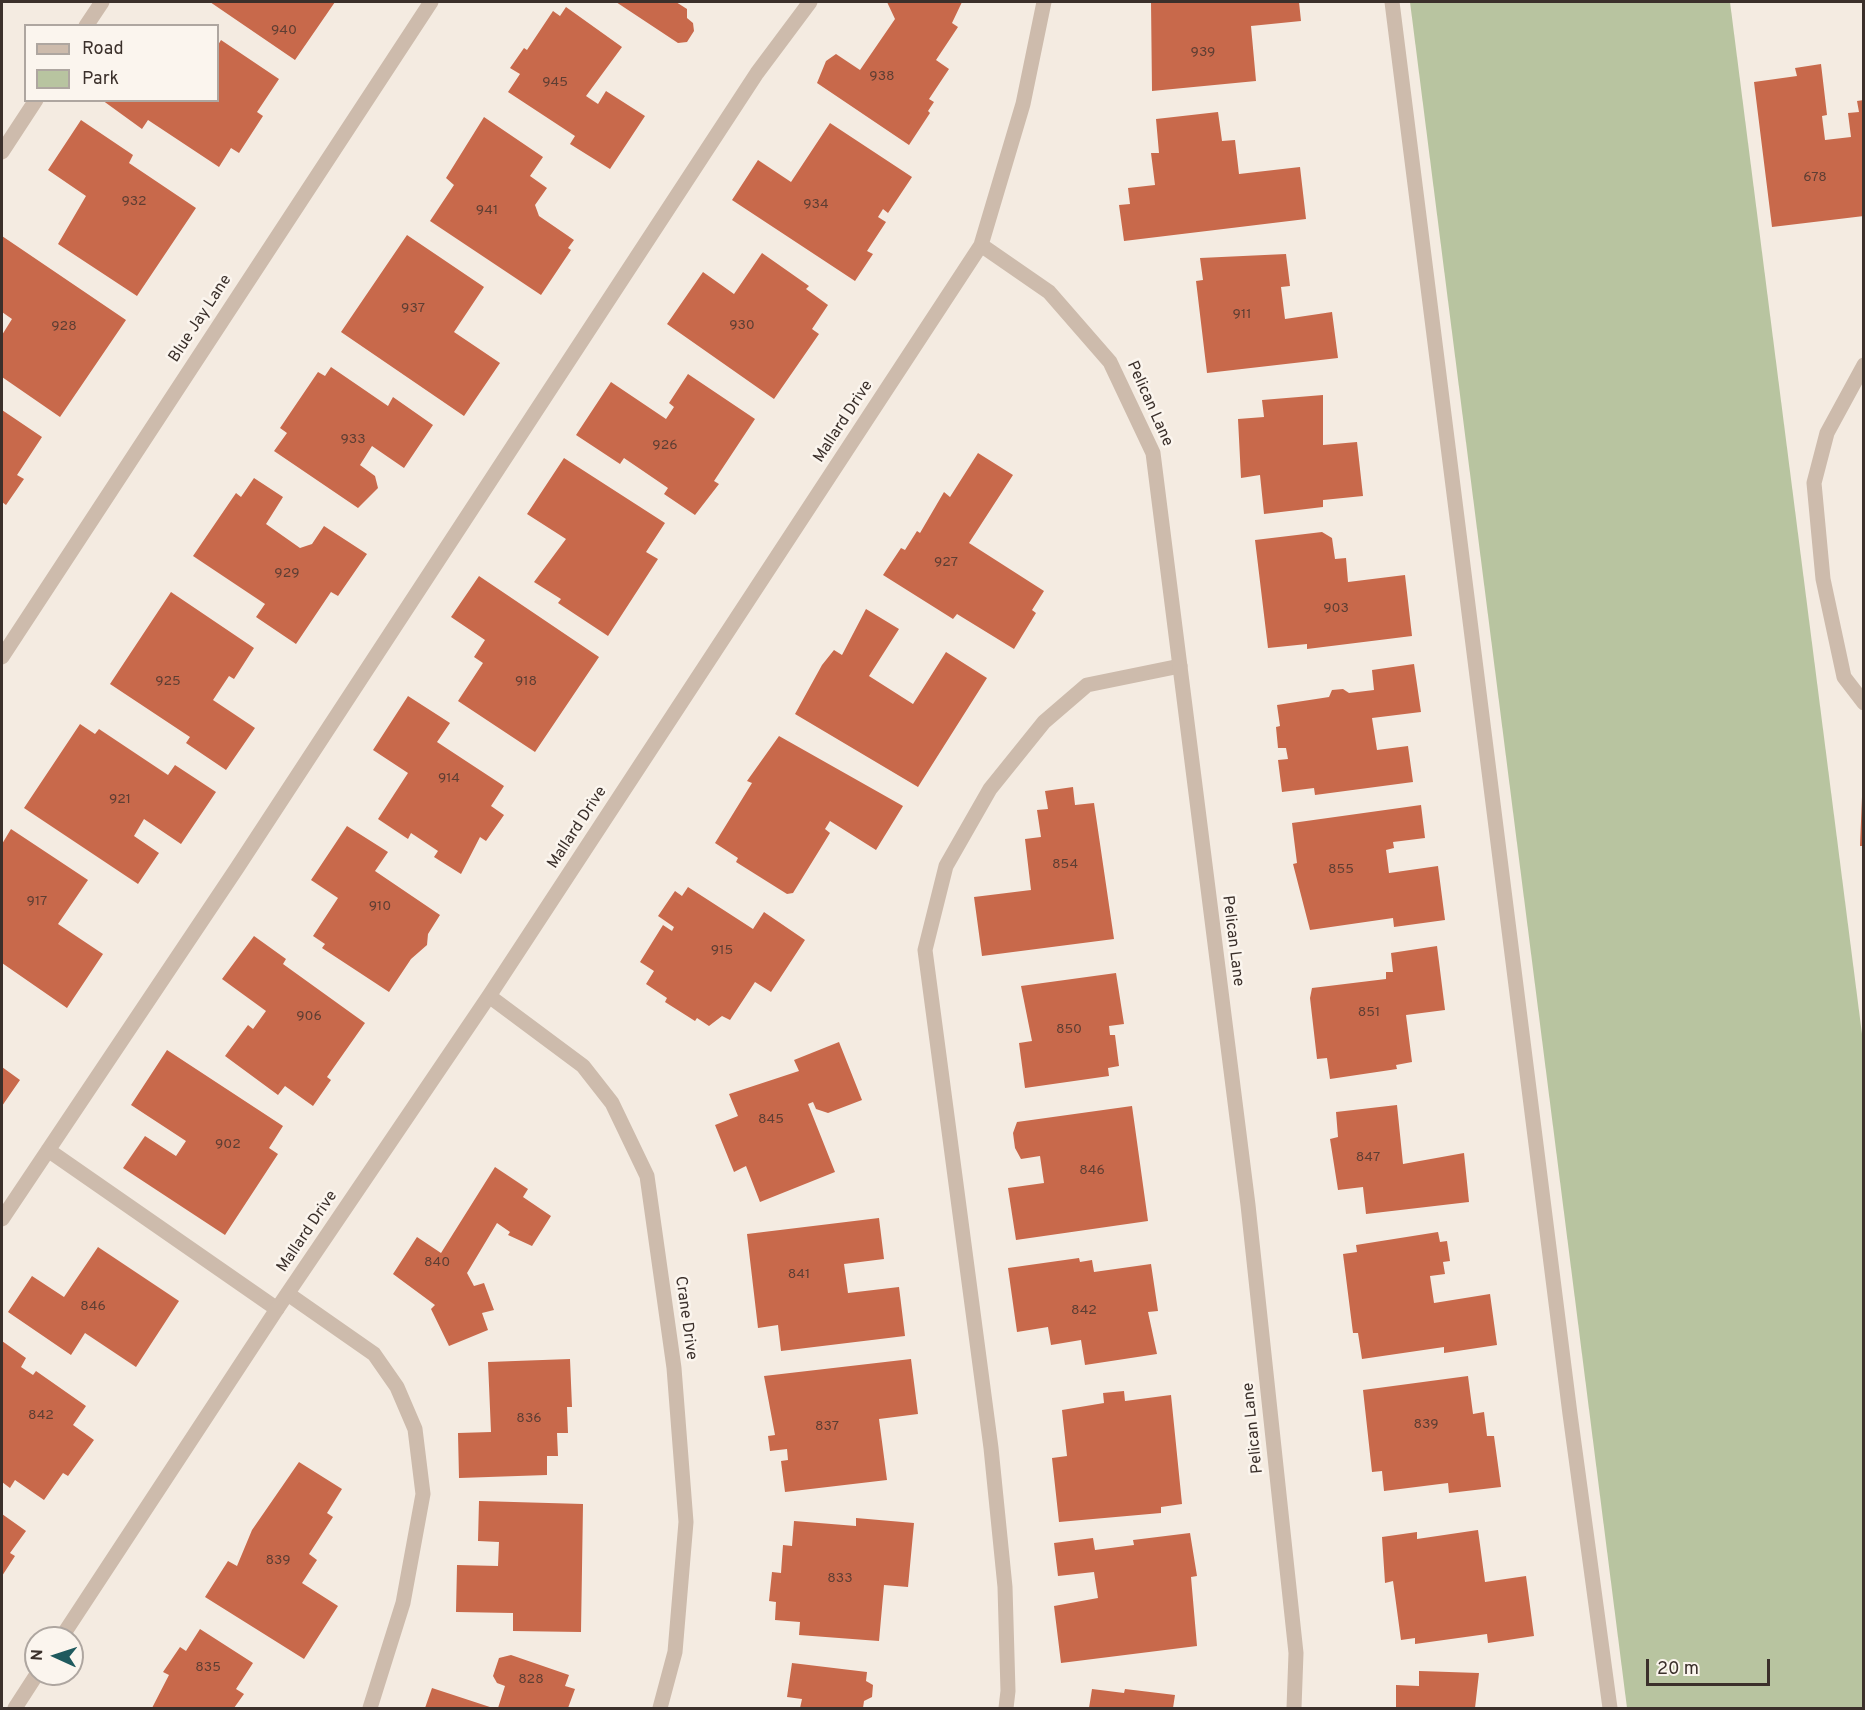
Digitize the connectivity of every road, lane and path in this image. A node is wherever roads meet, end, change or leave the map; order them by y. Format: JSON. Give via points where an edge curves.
{"nodes":[{"id":1,"x":102,"y":2,"type":"edge"},
{"id":2,"x":431,"y":2,"type":"edge"},
{"id":3,"x":810,"y":2,"type":"edge"},
{"id":4,"x":1044,"y":2,"type":"edge"},
{"id":5,"x":1392,"y":2,"type":"edge"},
{"id":6,"x":87,"y":24,"type":"edge"},
{"id":7,"x":35,"y":102,"type":"edge"},
{"id":8,"x":2,"y":152,"type":"edge"},
{"id":9,"x":981,"y":245,"type":"junction"},
{"id":10,"x":1863,"y":365,"type":"edge"},
{"id":11,"x":2,"y":657,"type":"edge"},
{"id":12,"x":1180,"y":666,"type":"junction"},
{"id":13,"x":1863,"y":703,"type":"edge"},
{"id":14,"x":489,"y":996,"type":"junction"},
{"id":15,"x":48,"y":1150,"type":"junction"},
{"id":16,"x":2,"y":1219,"type":"edge"},
{"id":17,"x":288,"y":1294,"type":"junction"},
{"id":18,"x":277,"y":1309,"type":"junction"},
{"id":19,"x":69,"y":1626,"type":"edge"},
{"id":20,"x":29,"y":1686,"type":"edge"},
{"id":21,"x":15,"y":1708,"type":"edge"},
{"id":22,"x":370,"y":1708,"type":"edge"},
{"id":23,"x":660,"y":1708,"type":"edge"},
{"id":24,"x":1006,"y":1708,"type":"edge"},
{"id":25,"x":1294,"y":1708,"type":"edge"},
{"id":26,"x":1610,"y":1708,"type":"edge"}],
"edges":[{"from":1,"to":6,"type":"street"},
{"from":2,"to":11,"type":"street","name":"Blue Jay Lane"},
{"from":3,"to":15,"type":"street","via":[[757,73],[244,858]]},
{"from":4,"to":9,"type":"street","name":"Mallard Drive","via":[[1023,104]]},
{"from":5,"to":26,"type":"street"},
{"from":7,"to":8,"type":"street"},
{"from":9,"to":12,"type":"street","name":"Pelican Lane","via":[[1049,292],[1110,362],[1153,453]]},
{"from":9,"to":14,"type":"street","name":"Mallard Drive"},
{"from":10,"to":13,"type":"street","via":[[1827,433],[1814,483],[1823,579],[1844,676]]},
{"from":12,"to":24,"type":"street","via":[[1087,685],[1044,722],[990,789],[946,866],[925,950],[991,1448],[1005,1587]]},
{"from":12,"to":25,"type":"street","name":"Pelican Lane","via":[[1248,1205],[1296,1653]]},
{"from":14,"to":17,"type":"street","name":"Mallard Drive"},
{"from":14,"to":23,"type":"street","name":"Crane Drive","via":[[583,1066],[612,1103],[647,1176],[674,1368],[686,1522],[675,1652]]},
{"from":15,"to":16,"type":"street"},
{"from":15,"to":18,"type":"street"},
{"from":17,"to":18,"type":"street","name":"Mallard Drive"},
{"from":17,"to":22,"type":"street","via":[[374,1354],[397,1387],[416,1429],[423,1494],[403,1603]]},
{"from":18,"to":19,"type":"street","name":"Mallard Drive"},
{"from":20,"to":21,"type":"street"}]}
